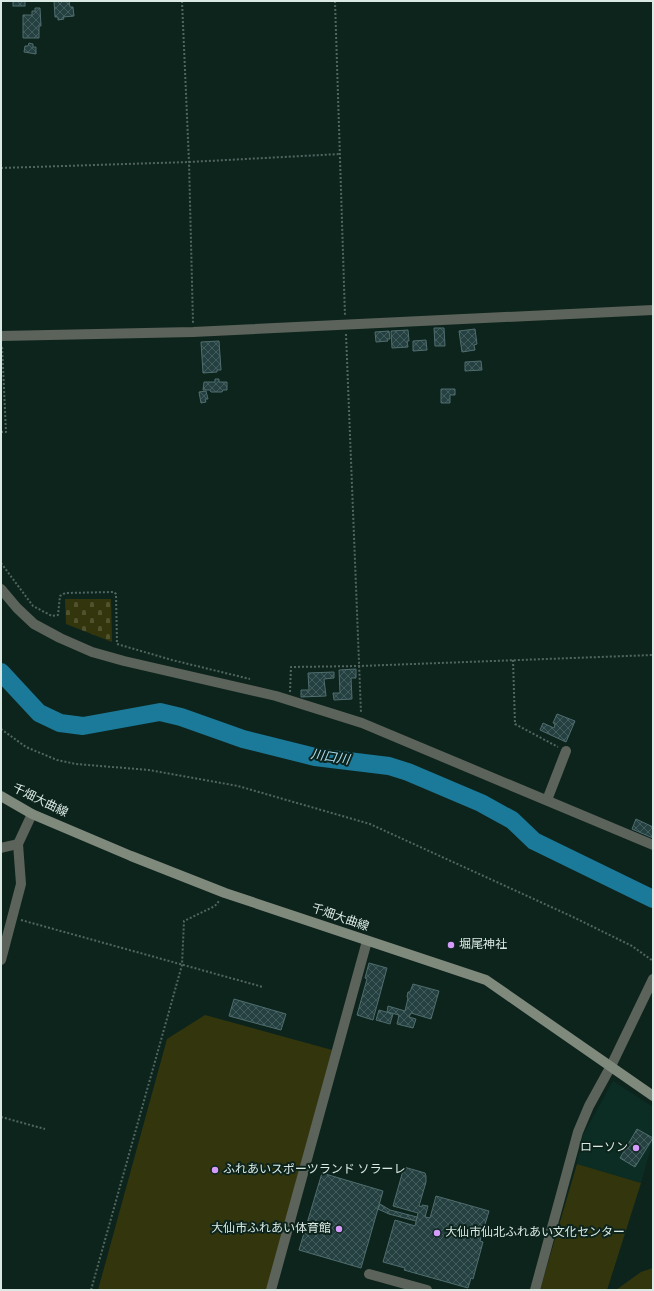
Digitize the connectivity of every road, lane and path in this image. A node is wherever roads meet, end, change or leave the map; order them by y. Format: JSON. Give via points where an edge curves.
{"nodes":[{"id":1,"x":182,"y":1,"type":"edge"},
{"id":2,"x":334,"y":1,"type":"edge"},
{"id":3,"x":340,"y":154,"type":"junction"},
{"id":4,"x":189,"y":162,"type":"junction"},
{"id":5,"x":1,"y":168,"type":"edge"},
{"id":6,"x":653,"y":310,"type":"edge"},
{"id":7,"x":346,"y":325,"type":"junction"},
{"id":8,"x":193,"y":332,"type":"junction"},
{"id":9,"x":1,"y":336,"type":"edge"},
{"id":10,"x":1,"y":432,"type":"edge"},
{"id":11,"x":1,"y":563,"type":"edge"},
{"id":12,"x":1,"y":589,"type":"edge"},
{"id":13,"x":653,"y":655,"type":"edge"},
{"id":14,"x":513,"y":660,"type":"junction"},
{"id":15,"x":360,"y":666,"type":"junction"},
{"id":16,"x":254,"y":680,"type":"dead end"},
{"id":17,"x":284,"y":687,"type":"dead end"},
{"id":18,"x":291,"y":689,"type":"junction"},
{"id":19,"x":288,"y":700,"type":"junction"},
{"id":20,"x":362,"y":723,"type":"junction"},
{"id":21,"x":1,"y":729,"type":"edge"},
{"id":22,"x":566,"y":751,"type":"joint"},
{"id":23,"x":1,"y":796,"type":"edge"},
{"id":24,"x":547,"y":800,"type":"junction"},
{"id":25,"x":32,"y":814,"type":"junction"},
{"id":26,"x":18,"y":844,"type":"junction"},
{"id":27,"x":653,"y":845,"type":"edge"},
{"id":28,"x":1,"y":848,"type":"edge"},
{"id":29,"x":225,"y":893,"type":"junction"},
{"id":30,"x":12,"y":917,"type":"junction"},
{"id":31,"x":367,"y":941,"type":"junction"},
{"id":32,"x":1,"y":960,"type":"edge"},
{"id":33,"x":653,"y":961,"type":"edge"},
{"id":34,"x":182,"y":965,"type":"junction"},
{"id":35,"x":653,"y":979,"type":"edge"},
{"id":36,"x":262,"y":987,"type":"dead end"},
{"id":37,"x":611,"y":1066,"type":"junction"},
{"id":38,"x":653,"y":1096,"type":"edge"},
{"id":39,"x":1,"y":1117,"type":"edge"},
{"id":40,"x":45,"y":1129,"type":"dead end"},
{"id":41,"x":369,"y":1274,"type":"dead end"},
{"id":42,"x":91,"y":1290,"type":"edge"},
{"id":43,"x":271,"y":1290,"type":"edge"},
{"id":44,"x":427,"y":1290,"type":"edge"},
{"id":45,"x":535,"y":1290,"type":"edge"}],
"edges":[{"from":1,"to":4,"type":"path"},
{"from":2,"to":3,"type":"path"},
{"from":3,"to":4,"type":"path"},
{"from":3,"to":7,"type":"path"},
{"from":4,"to":5,"type":"path"},
{"from":4,"to":8,"type":"path"},
{"from":6,"to":7,"type":"street"},
{"from":7,"to":8,"type":"street"},
{"from":7,"to":15,"type":"path"},
{"from":8,"to":9,"type":"street"},
{"from":9,"to":10,"type":"path","via":[[6,432]]},
{"from":11,"to":16,"type":"path","via":[[33,606],[52,616],[58,615],[60,596],[65,593],[114,592],[117,644]]},
{"from":12,"to":19,"type":"street","via":[[34,624],[92,652]]},
{"from":13,"to":14,"type":"path"},
{"from":14,"to":15,"type":"path"},
{"from":14,"to":22,"type":"path","via":[[515,724]]},
{"from":15,"to":18,"type":"path","via":[[291,667]]},
{"from":15,"to":20,"type":"path"},
{"from":17,"to":18,"type":"path"},
{"from":18,"to":19,"type":"path"},
{"from":19,"to":20,"type":"street"},
{"from":20,"to":24,"type":"street"},
{"from":21,"to":33,"type":"path","via":[[26,747],[57,760],[149,770],[238,786],[370,824],[573,917],[632,946]]},
{"from":22,"to":24,"type":"street"},
{"from":23,"to":25,"type":"main road","name":"千畑大曲線"},
{"from":24,"to":27,"type":"street"},
{"from":25,"to":26,"type":"street"},
{"from":25,"to":29,"type":"main road","name":"千畑大曲線"},
{"from":26,"to":28,"type":"street"},
{"from":26,"to":30,"type":"street","via":[[21,884]]},
{"from":29,"to":31,"type":"main road","name":"千畑大曲線"},
{"from":29,"to":34,"type":"path","via":[[215,906],[184,920]]},
{"from":30,"to":32,"type":"street"},
{"from":30,"to":34,"type":"path"},
{"from":31,"to":37,"type":"main road","name":"千畑大曲線","via":[[486,980]]},
{"from":31,"to":43,"type":"street"},
{"from":34,"to":36,"type":"path"},
{"from":34,"to":42,"type":"path"},
{"from":35,"to":37,"type":"street"},
{"from":37,"to":38,"type":"main road","name":"千畑大曲線"},
{"from":37,"to":45,"type":"street","via":[[578,1132]]},
{"from":39,"to":40,"type":"path"},
{"from":41,"to":44,"type":"street"}]}
